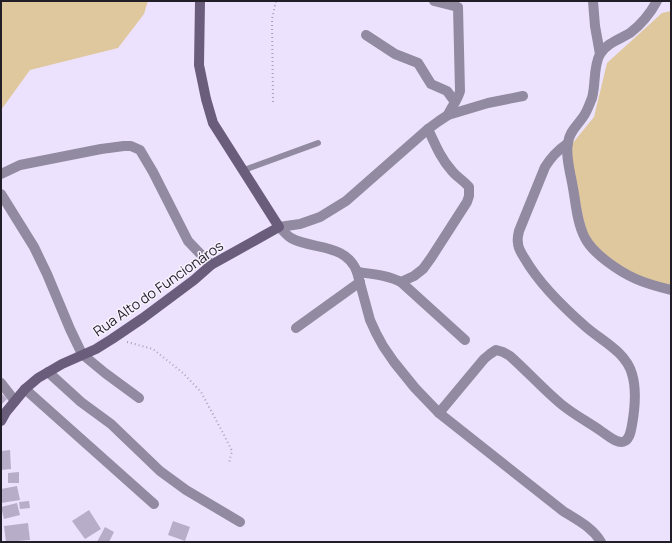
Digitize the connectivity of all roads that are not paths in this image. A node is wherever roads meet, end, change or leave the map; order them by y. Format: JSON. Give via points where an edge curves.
{"nodes":[{"id":1,"x":200,"y":1,"type":"edge"},
{"id":2,"x":434,"y":1,"type":"edge"},
{"id":3,"x":593,"y":1,"type":"edge"},
{"id":4,"x":657,"y":1,"type":"edge"},
{"id":5,"x":366,"y":35,"type":"dead end"},
{"id":6,"x":600,"y":54,"type":"junction"},
{"id":7,"x":523,"y":96,"type":"dead end"},
{"id":8,"x":455,"y":102,"type":"junction"},
{"id":9,"x":448,"y":115,"type":"junction"},
{"id":10,"x":428,"y":129,"type":"junction"},
{"id":11,"x":318,"y":143,"type":"dead end"},
{"id":12,"x":568,"y":144,"type":"junction"},
{"id":13,"x":244,"y":170,"type":"junction"},
{"id":14,"x":1,"y":174,"type":"edge"},
{"id":15,"x":1,"y":194,"type":"edge"},
{"id":16,"x":279,"y":227,"type":"junction"},
{"id":17,"x":211,"y":265,"type":"junction"},
{"id":18,"x":357,"y":272,"type":"junction"},
{"id":19,"x":360,"y":282,"type":"junction"},
{"id":20,"x":401,"y":282,"type":"junction"},
{"id":21,"x":671,"y":290,"type":"edge"},
{"id":22,"x":296,"y":328,"type":"dead end"},
{"id":23,"x":465,"y":340,"type":"dead end"},
{"id":24,"x":82,"y":354,"type":"junction"},
{"id":25,"x":48,"y":372,"type":"junction"},
{"id":26,"x":1,"y":383,"type":"edge"},
{"id":27,"x":25,"y":389,"type":"junction"},
{"id":28,"x":139,"y":398,"type":"dead end"},
{"id":29,"x":15,"y":401,"type":"junction"},
{"id":30,"x":439,"y":413,"type":"junction"},
{"id":31,"x":1,"y":421,"type":"edge"},
{"id":32,"x":154,"y":504,"type":"dead end"},
{"id":33,"x":240,"y":522,"type":"dead end"},
{"id":34,"x":601,"y":542,"type":"edge"}],
"edges":[{"from":1,"to":13,"type":"street","via":[[199,65],[206,99],[213,123]]},
{"from":2,"to":8,"type":"street","via":[[458,6],[460,92]]},
{"from":3,"to":6,"type":"street"},
{"from":4,"to":6,"type":"street","via":[[646,19],[629,33],[612,42]]},
{"from":5,"to":8,"type":"street","via":[[395,54],[418,63],[431,84],[448,91]]},
{"from":6,"to":12,"type":"street","via":[[590,102],[584,116],[569,136]]},
{"from":7,"to":9,"type":"street"},
{"from":8,"to":9,"type":"street"},
{"from":9,"to":10,"type":"street"},
{"from":10,"to":16,"type":"street","via":[[346,201],[300,224]]},
{"from":10,"to":20,"type":"street","via":[[438,152],[452,171],[470,188],[469,196],[432,258],[414,276]]},
{"from":11,"to":13,"type":"lane"},
{"from":12,"to":21,"type":"street","via":[[568,160],[581,230],[590,246],[605,260],[635,278]]},
{"from":12,"to":30,"type":"street","via":[[562,147],[545,167],[517,242],[530,268],[553,295],[585,326],[621,354],[629,365],[635,394],[635,411],[630,435],[624,442],[606,435],[561,404],[510,356],[496,350],[484,359]]},
{"from":13,"to":16,"type":"street"},
{"from":14,"to":17,"type":"street","via":[[20,165],[101,149],[131,146],[140,150],[188,241]]},
{"from":15,"to":24,"type":"street","via":[[34,247]]},
{"from":16,"to":17,"type":"street","name":"Rua Alto do Funcionáros"},
{"from":16,"to":18,"type":"street","via":[[289,237],[344,255],[355,265]]},
{"from":17,"to":24,"type":"street","name":"Rua Alto do Funcionáros","via":[[143,318],[112,339]]},
{"from":18,"to":19,"type":"street"},
{"from":18,"to":20,"type":"street","via":[[387,276]]},
{"from":19,"to":22,"type":"street"},
{"from":19,"to":30,"type":"street","via":[[370,320],[383,346],[415,388]]},
{"from":20,"to":23,"type":"street"},
{"from":24,"to":25,"type":"street","name":"Rua Alto do Funcionáros"},
{"from":24,"to":28,"type":"street"},
{"from":25,"to":27,"type":"street","name":"Rua Alto do Funcionáros"},
{"from":25,"to":33,"type":"street","via":[[111,424],[160,471],[186,490]]},
{"from":26,"to":29,"type":"street"},
{"from":27,"to":29,"type":"street","name":"Rua Alto do Funcionáros"},
{"from":27,"to":32,"type":"street"},
{"from":29,"to":31,"type":"street","name":"Rua Alto do Funcionáros"},
{"from":30,"to":34,"type":"street","via":[[563,511],[584,524]]}]}
